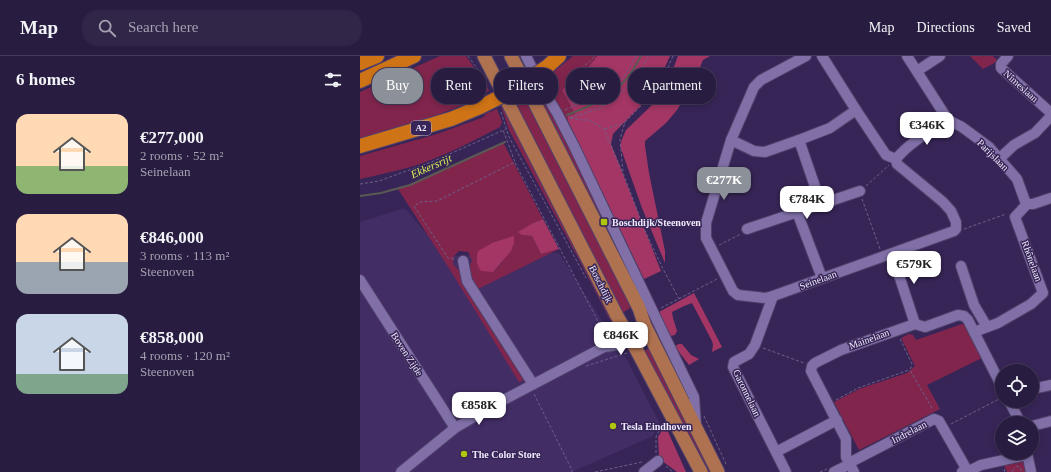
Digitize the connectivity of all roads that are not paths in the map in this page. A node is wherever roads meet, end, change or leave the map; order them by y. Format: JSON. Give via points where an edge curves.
{"nodes":[{"id":1,"x":377,"y":56,"type":"edge"},
{"id":2,"x":414,"y":56,"type":"edge"},
{"id":3,"x":484,"y":56,"type":"edge"},
{"id":4,"x":511,"y":56,"type":"edge"},
{"id":5,"x":526,"y":56,"type":"edge"},
{"id":6,"x":559,"y":56,"type":"edge"},
{"id":7,"x":806,"y":56,"type":"edge"},
{"id":8,"x":822,"y":56,"type":"edge"},
{"id":9,"x":907,"y":56,"type":"edge"},
{"id":10,"x":940,"y":56,"type":"edge"},
{"id":11,"x":1008,"y":56,"type":"edge"},
{"id":12,"x":360,"y":63,"type":"edge"},
{"id":13,"x":917,"y":71,"type":"junction"},
{"id":14,"x":360,"y":81,"type":"edge"},
{"id":15,"x":856,"y":110,"type":"junction"},
{"id":16,"x":1051,"y":114,"type":"edge"},
{"id":17,"x":948,"y":120,"type":"junction"},
{"id":18,"x":731,"y":140,"type":"junction"},
{"id":19,"x":799,"y":140,"type":"junction"},
{"id":20,"x":360,"y":146,"type":"edge"},
{"id":21,"x":896,"y":159,"type":"junction"},
{"id":22,"x":999,"y":159,"type":"junction"},
{"id":23,"x":860,"y":191,"type":"road end"},
{"id":24,"x":1051,"y":198,"type":"edge"},
{"id":25,"x":821,"y":204,"type":"junction"},
{"id":26,"x":1027,"y":204,"type":"junction"},
{"id":27,"x":797,"y":212,"type":"junction"},
{"id":28,"x":747,"y":229,"type":"road end"},
{"id":29,"x":887,"y":255,"type":"junction"},
{"id":30,"x":463,"y":261,"type":"road end"},
{"id":31,"x":961,"y":266,"type":"dead end"},
{"id":32,"x":822,"y":278,"type":"junction"},
{"id":33,"x":360,"y":280,"type":"edge"},
{"id":34,"x":773,"y":296,"type":"junction"},
{"id":35,"x":915,"y":324,"type":"junction"},
{"id":36,"x":645,"y":326,"type":"junction"},
{"id":37,"x":619,"y":327,"type":"junction"},
{"id":38,"x":986,"y":327,"type":"junction"},
{"id":39,"x":974,"y":332,"type":"junction"},
{"id":40,"x":995,"y":373,"type":"edge"},
{"id":41,"x":531,"y":385,"type":"junction"},
{"id":42,"x":1051,"y":385,"type":"edge"},
{"id":43,"x":1039,"y":388,"type":"edge"},
{"id":44,"x":837,"y":420,"type":"junction"},
{"id":45,"x":1051,"y":421,"type":"edge"},
{"id":46,"x":1039,"y":424,"type":"edge"},
{"id":47,"x":455,"y":428,"type":"junction"},
{"id":48,"x":696,"y":429,"type":"junction"},
{"id":49,"x":776,"y":452,"type":"junction"},
{"id":50,"x":657,"y":460,"type":"road end"},
{"id":51,"x":1002,"y":460,"type":"edge"},
{"id":52,"x":1028,"y":460,"type":"edge"},
{"id":53,"x":851,"y":466,"type":"edge"},
{"id":54,"x":722,"y":468,"type":"edge"},
{"id":55,"x":968,"y":471,"type":"edge"},
{"id":56,"x":400,"y":472,"type":"edge"},
{"id":57,"x":644,"y":472,"type":"edge"},
{"id":58,"x":700,"y":472,"type":"edge"},
{"id":59,"x":786,"y":472,"type":"edge"},
{"id":60,"x":834,"y":472,"type":"edge"},
{"id":61,"x":1031,"y":472,"type":"edge"}],
"edges":[{"from":1,"to":12,"type":"highway"},
{"from":2,"to":14,"type":"highway"},
{"from":3,"to":37,"type":"main road","name":"Boschdijk"},
{"from":4,"to":36,"type":"main road","via":[[639,308]]},
{"from":5,"to":48,"type":"street","via":[[542,88],[563,112],[694,397]]},
{"from":6,"to":20,"type":"highway","number":"A2","bridge":true,"via":[[512,91],[480,107],[451,119]]},
{"from":7,"to":18,"type":"street","name":"Seinelaan","via":[[761,80],[754,87]]},
{"from":8,"to":15,"type":"street"},
{"from":9,"to":13,"type":"street","name":"Parijslaan"},
{"from":10,"to":13,"type":"street"},
{"from":11,"to":16,"type":"street","name":"Nîmeslaan","via":[[1001,64],[1001,68]]},
{"from":13,"to":17,"type":"street","name":"Parijslaan"},
{"from":15,"to":19,"type":"street","via":[[830,128]]},
{"from":15,"to":21,"type":"street","via":[[886,155]]},
{"from":16,"to":22,"type":"street","name":"Nîmeslaan","via":[[1035,133],[1014,145]]},
{"from":17,"to":21,"type":"street","via":[[914,141]]},
{"from":17,"to":22,"type":"street","name":"Parijslaan","via":[[989,147]]},
{"from":18,"to":19,"type":"street","via":[[754,151],[765,152]]},
{"from":18,"to":34,"type":"street","name":"Seinelaan","via":[[706,223],[706,238],[733,291],[738,295],[765,298]]},
{"from":19,"to":25,"type":"street"},
{"from":21,"to":29,"type":"street","name":"Seinelaan","via":[[897,164],[951,211],[956,229]]},
{"from":22,"to":26,"type":"street","name":"Parijslaan","via":[[1017,179]]},
{"from":23,"to":25,"type":"street"},
{"from":24,"to":26,"type":"street"},
{"from":25,"to":27,"type":"street"},
{"from":26,"to":38,"type":"street","name":"Rhônelaan","via":[[1016,217],[1043,293],[1031,304]]},
{"from":27,"to":28,"type":"street"},
{"from":27,"to":32,"type":"street"},
{"from":29,"to":32,"type":"street","name":"Seinelaan"},
{"from":29,"to":35,"type":"street"},
{"from":30,"to":41,"type":"street","via":[[467,281]]},
{"from":31,"to":38,"type":"street","via":[[974,305]]},
{"from":32,"to":34,"type":"street","name":"Seinelaan"},
{"from":33,"to":47,"type":"street","name":"Boven Zijde"},
{"from":34,"to":49,"type":"street","name":"Garonnelaan","via":[[754,345],[749,354],[734,362],[733,368]]},
{"from":35,"to":39,"type":"street","name":"Mainelaan","via":[[925,327],[958,315],[968,320]]},
{"from":35,"to":44,"type":"street","name":"Mainelaan","via":[[841,350],[812,366],[811,371]]},
{"from":36,"to":37,"type":"street"},
{"from":36,"to":48,"type":"main road"},
{"from":37,"to":41,"type":"street","via":[[616,336],[604,347]]},
{"from":37,"to":58,"type":"main road","name":"Boschdijk"},
{"from":38,"to":39,"type":"street","name":"Rhônelaan"},
{"from":39,"to":40,"type":"street","name":"Mainelaan"},
{"from":41,"to":47,"type":"street"},
{"from":42,"to":43,"type":"street"},
{"from":44,"to":49,"type":"street"},
{"from":44,"to":53,"type":"street","via":[[846,438],[846,457]]},
{"from":45,"to":46,"type":"street"},
{"from":47,"to":56,"type":"street"},
{"from":48,"to":54,"type":"main road"},
{"from":49,"to":59,"type":"street","name":"Garonnelaan"},
{"from":50,"to":57,"type":"street"},
{"from":51,"to":55,"type":"street"},
{"from":52,"to":61,"type":"street"},
{"from":53,"to":55,"type":"street","name":"Indrelaan","via":[[934,419],[944,427]]},
{"from":53,"to":60,"type":"street","name":"Indrelaan"}]}
